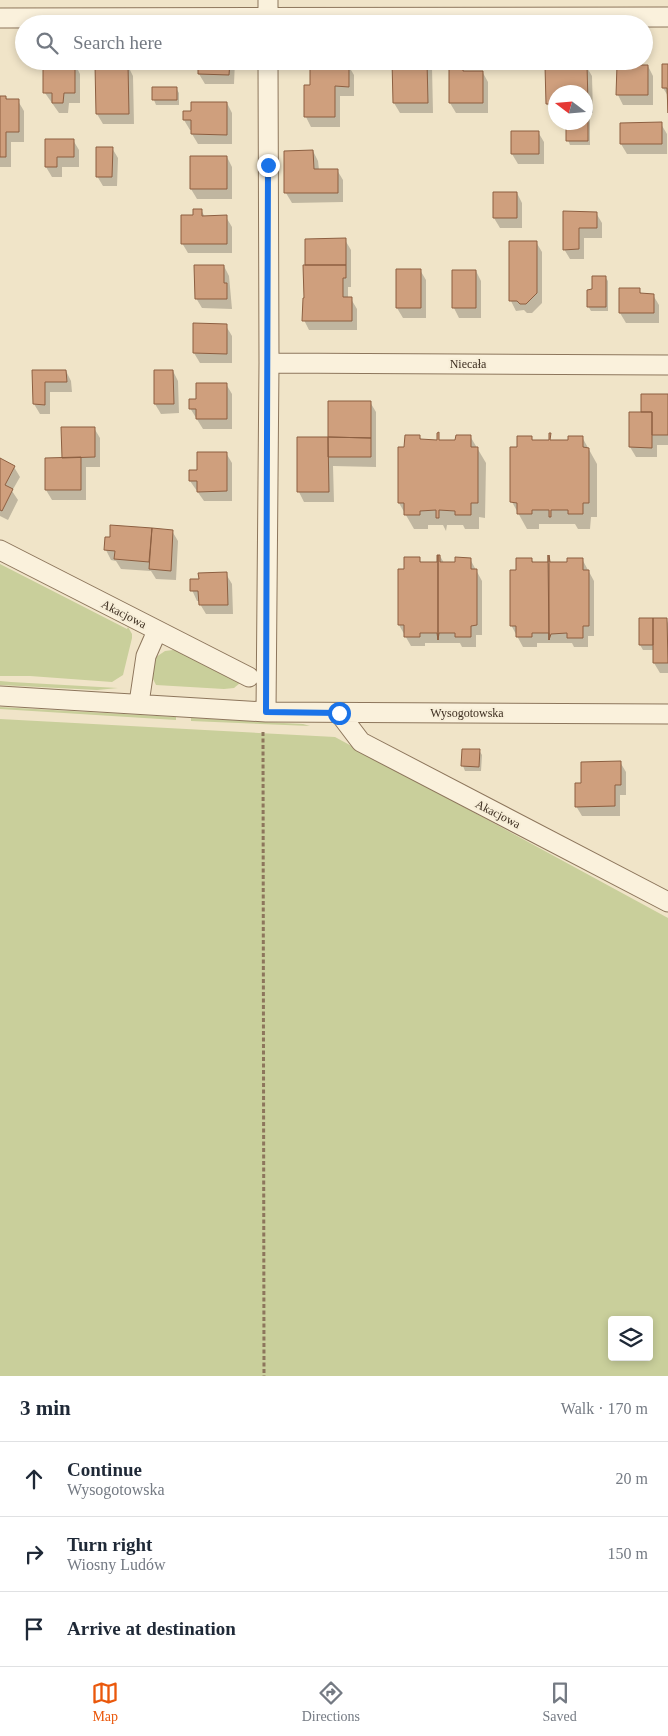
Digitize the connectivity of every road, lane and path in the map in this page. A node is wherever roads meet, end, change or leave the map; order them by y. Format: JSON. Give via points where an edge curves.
{"nodes":[{"id":1,"x":268,"y":0,"type":"edge"},
{"id":2,"x":268,"y":15,"type":"edge"},
{"id":3,"x":0,"y":18,"type":"edge"},
{"id":4,"x":15,"y":18,"type":"edge"},
{"id":5,"x":653,"y":18,"type":"edge"},
{"id":6,"x":668,"y":18,"type":"edge"},
{"id":7,"x":268,"y":70,"type":"edge"},
{"id":8,"x":269,"y":363,"type":"junction"},
{"id":9,"x":668,"y":365,"type":"edge"},
{"id":10,"x":0,"y":550,"type":"edge"},
{"id":11,"x":157,"y":631,"type":"junction"},
{"id":12,"x":249,"y":677,"type":"dead end"},
{"id":13,"x":0,"y":696,"type":"edge"},
{"id":14,"x":139,"y":704,"type":"junction"},
{"id":15,"x":266,"y":712,"type":"junction"},
{"id":16,"x":339,"y":713,"type":"junction"},
{"id":17,"x":668,"y":714,"type":"edge"},
{"id":18,"x":262,"y":734,"type":"dead end"},
{"id":19,"x":668,"y":902,"type":"edge"},
{"id":20,"x":264,"y":1376,"type":"edge"}],
"edges":[{"from":1,"to":2,"type":"street"},
{"from":3,"to":4,"type":"street"},
{"from":5,"to":6,"type":"street"},
{"from":7,"to":8,"type":"street"},
{"from":8,"to":9,"type":"street","name":"Niecała"},
{"from":8,"to":15,"type":"street"},
{"from":10,"to":11,"type":"street","name":"Akacjowa"},
{"from":11,"to":12,"type":"street","name":"Akacjowa"},
{"from":11,"to":14,"type":"street","via":[[146,656]]},
{"from":13,"to":14,"type":"street","name":"Wysogotowska"},
{"from":14,"to":15,"type":"street","name":"Wysogotowska"},
{"from":15,"to":16,"type":"street","name":"Wysogotowska"},
{"from":16,"to":17,"type":"street","name":"Wysogotowska"},
{"from":16,"to":19,"type":"street","name":"Akacjowa","via":[[361,742]]},
{"from":18,"to":20,"type":"path"}]}
